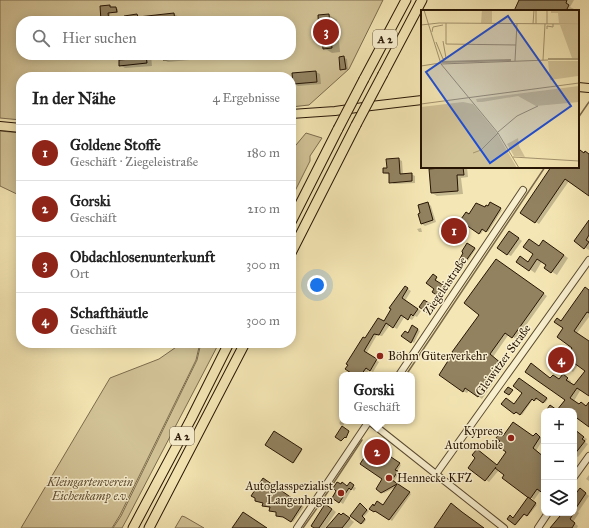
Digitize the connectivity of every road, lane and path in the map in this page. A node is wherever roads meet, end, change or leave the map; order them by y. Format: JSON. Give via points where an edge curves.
{"nodes":[{"id":1,"x":406,"y":0,"type":"edge"},
{"id":2,"x":422,"y":0,"type":"edge"},
{"id":3,"x":579,"y":87,"type":"edge"},
{"id":4,"x":589,"y":88,"type":"edge"},
{"id":5,"x":421,"y":100,"type":"edge"},
{"id":6,"x":296,"y":114,"type":"edge"},
{"id":7,"x":0,"y":126,"type":"edge"},
{"id":8,"x":16,"y":128,"type":"edge"},
{"id":9,"x":523,"y":190,"type":"dead end"},
{"id":10,"x":296,"y":212,"type":"edge"},
{"id":11,"x":296,"y":243,"type":"edge"},
{"id":12,"x":589,"y":260,"type":"edge"},
{"id":13,"x":227,"y":348,"type":"edge"},
{"id":14,"x":242,"y":348,"type":"edge"},
{"id":15,"x":401,"y":372,"type":"edge"},
{"id":16,"x":367,"y":424,"type":"edge"},
{"id":17,"x":373,"y":424,"type":"edge"},
{"id":18,"x":589,"y":456,"type":"edge"},
{"id":19,"x":577,"y":473,"type":"edge"},
{"id":20,"x":436,"y":474,"type":"junction"},
{"id":21,"x":546,"y":516,"type":"edge"},
{"id":22,"x":133,"y":528,"type":"edge"},
{"id":23,"x":149,"y":528,"type":"edge"},
{"id":24,"x":298,"y":528,"type":"edge"},
{"id":25,"x":504,"y":528,"type":"edge"},
{"id":26,"x":538,"y":528,"type":"edge"}],
"edges":[{"from":1,"to":10,"type":"highway","number":"A 2","bridge":true},
{"from":2,"to":11,"type":"highway","number":"A 2","bridge":true},
{"from":3,"to":4,"type":"main road"},
{"from":5,"to":6,"type":"main road"},
{"from":7,"to":8,"type":"main road"},
{"from":9,"to":15,"type":"street","name":"Ziegeleistraße"},
{"from":12,"to":20,"type":"street","name":"Gleiwitzer Straße"},
{"from":13,"to":22,"type":"highway","number":"A 2"},
{"from":14,"to":23,"type":"highway","number":"A 2"},
{"from":16,"to":24,"type":"street"},
{"from":17,"to":20,"type":"street"},
{"from":18,"to":19,"type":"street"},
{"from":20,"to":25,"type":"street"},
{"from":21,"to":26,"type":"street"}]}
